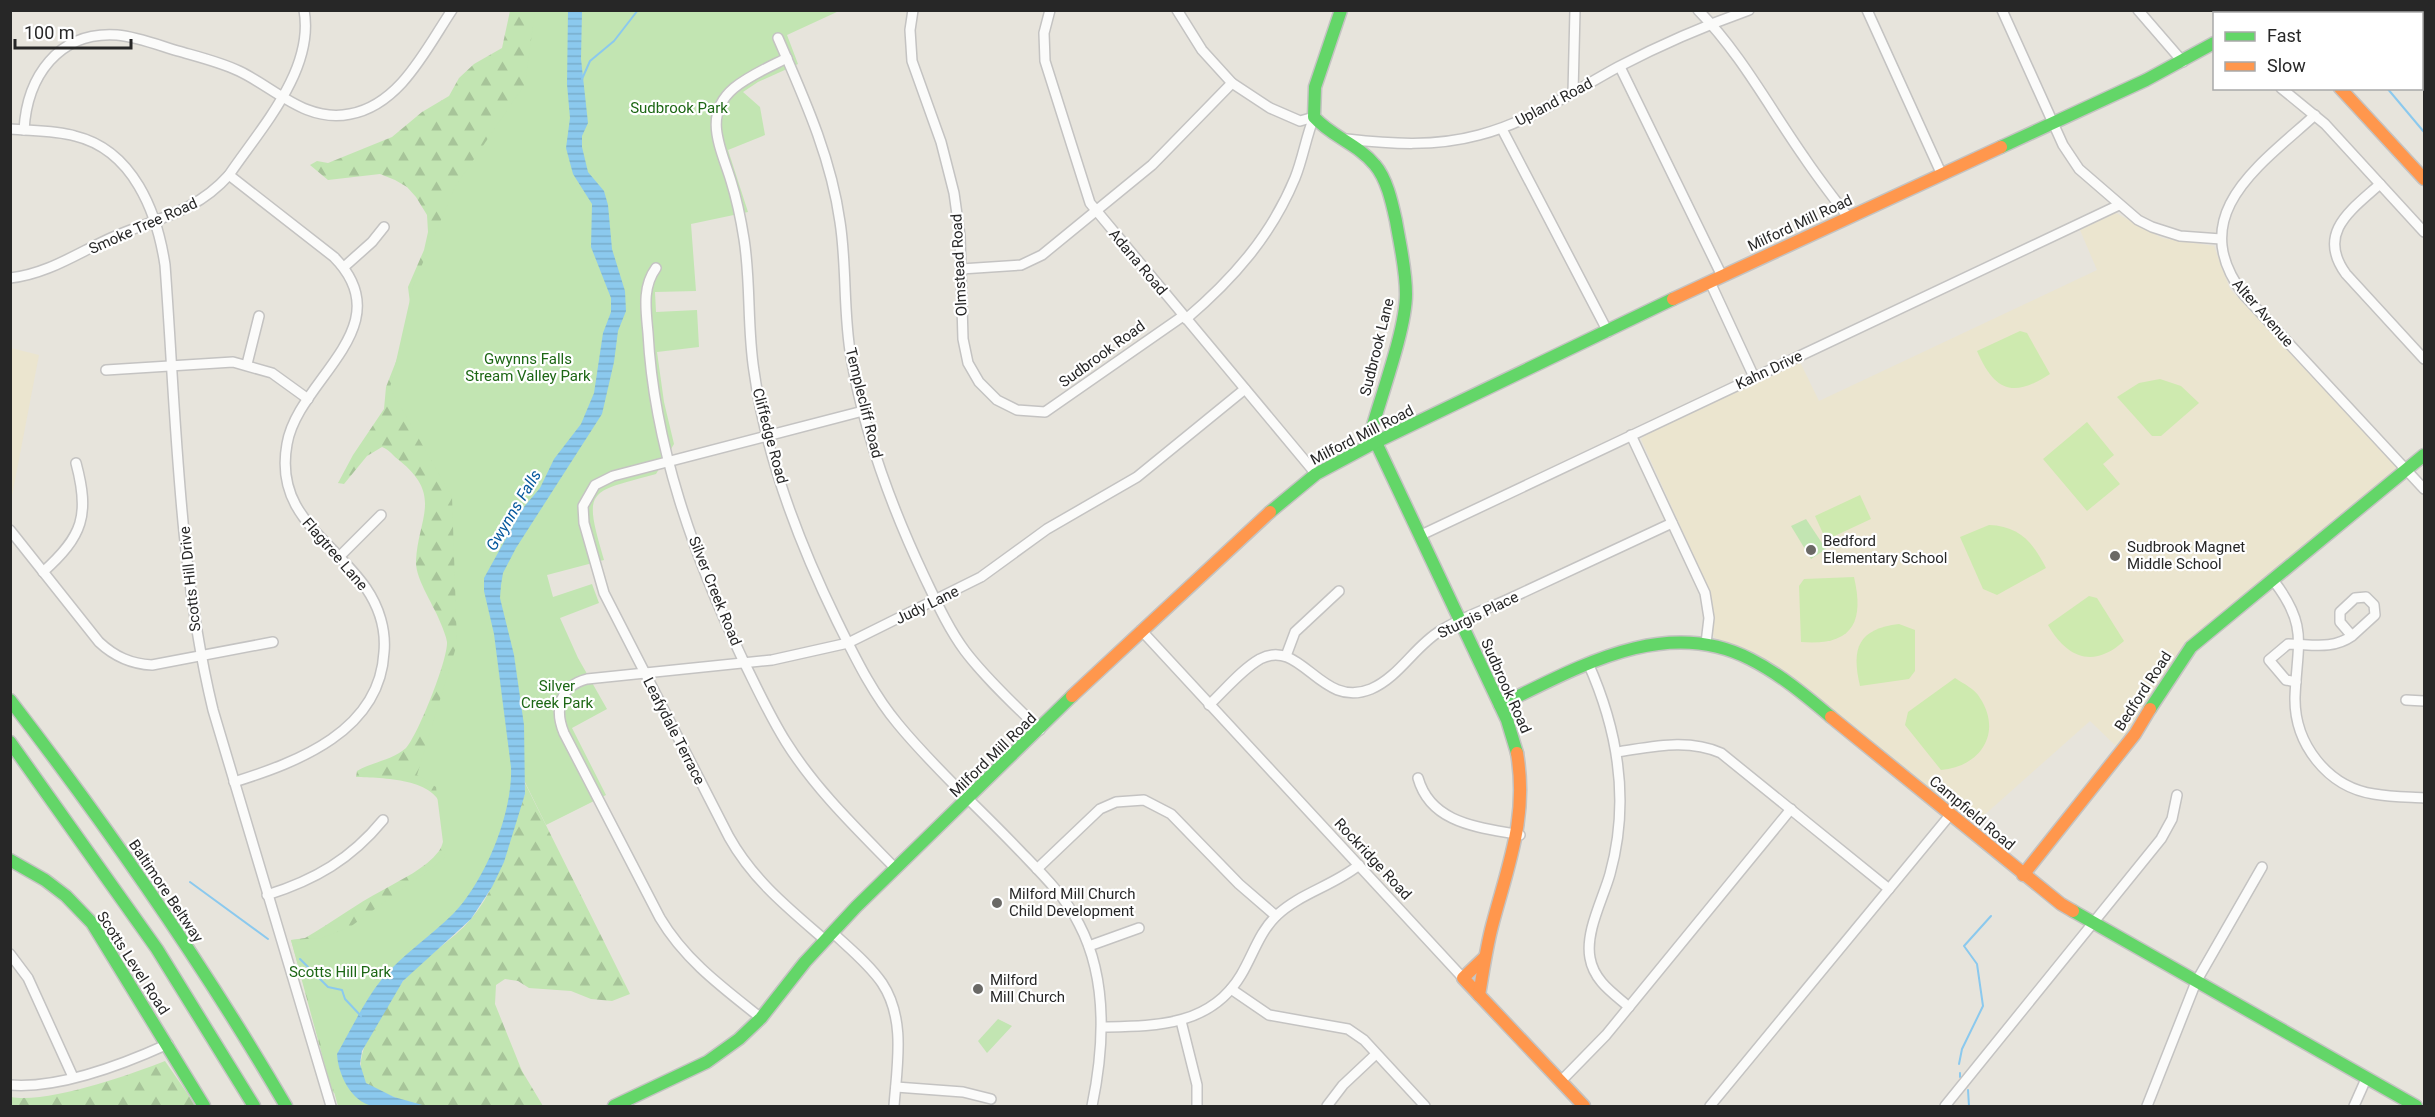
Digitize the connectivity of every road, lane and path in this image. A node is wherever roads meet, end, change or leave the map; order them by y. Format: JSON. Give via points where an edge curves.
{"nodes":[{"id":1,"x":304,"y":10,"type":"edge"},
{"id":2,"x":452,"y":10,"type":"edge"},
{"id":3,"x":913,"y":10,"type":"edge"},
{"id":4,"x":1050,"y":10,"type":"edge"},
{"id":5,"x":1177,"y":10,"type":"edge"},
{"id":6,"x":1341,"y":10,"type":"edge"},
{"id":7,"x":1575,"y":10,"type":"edge"},
{"id":8,"x":1698,"y":10,"type":"edge"},
{"id":9,"x":1749,"y":10,"type":"edge"},
{"id":10,"x":1867,"y":10,"type":"edge"},
{"id":11,"x":2002,"y":10,"type":"edge"},
{"id":12,"x":2138,"y":10,"type":"edge"},
{"id":13,"x":1711,"y":24,"type":"junction"},
{"id":14,"x":778,"y":38,"type":"dead end"},
{"id":15,"x":2213,"y":45,"type":"edge"},
{"id":16,"x":787,"y":58,"type":"junction"},
{"id":17,"x":2183,"y":62,"type":"junction"},
{"id":18,"x":1620,"y":67,"type":"junction"},
{"id":19,"x":1232,"y":83,"type":"junction"},
{"id":20,"x":2284,"y":90,"type":"edge"},
{"id":21,"x":2342,"y":90,"type":"edge"},
{"id":22,"x":1572,"y":93,"type":"junction"},
{"id":23,"x":282,"y":96,"type":"junction"},
{"id":24,"x":2315,"y":115,"type":"junction"},
{"id":25,"x":1314,"y":117,"type":"junction"},
{"id":26,"x":2053,"y":123,"type":"junction"},
{"id":27,"x":10,"y":129,"type":"edge"},
{"id":28,"x":1502,"y":129,"type":"junction"},
{"id":29,"x":24,"y":130,"type":"junction"},
{"id":30,"x":1347,"y":139,"type":"junction"},
{"id":31,"x":1381,"y":143,"type":"junction"},
{"id":32,"x":1373,"y":161,"type":"junction"},
{"id":33,"x":229,"y":175,"type":"junction"},
{"id":34,"x":1942,"y":175,"type":"junction"},
{"id":35,"x":2424,"y":179,"type":"edge"},
{"id":36,"x":2380,"y":184,"type":"junction"},
{"id":37,"x":2119,"y":205,"type":"junction"},
{"id":38,"x":1095,"y":211,"type":"junction"},
{"id":39,"x":1848,"y":217,"type":"junction"},
{"id":40,"x":155,"y":222,"type":"junction"},
{"id":41,"x":384,"y":226,"type":"dead end"},
{"id":42,"x":2424,"y":232,"type":"edge"},
{"id":43,"x":2221,"y":239,"type":"junction"},
{"id":44,"x":344,"y":267,"type":"junction"},
{"id":45,"x":656,"y":268,"type":"dead end"},
{"id":46,"x":961,"y":268,"type":"junction"},
{"id":47,"x":1722,"y":276,"type":"junction"},
{"id":48,"x":10,"y":278,"type":"edge"},
{"id":49,"x":1710,"y":282,"type":"junction"},
{"id":50,"x":259,"y":316,"type":"dead end"},
{"id":51,"x":1184,"y":317,"type":"junction"},
{"id":52,"x":1608,"y":332,"type":"junction"},
{"id":53,"x":2424,"y":358,"type":"edge"},
{"id":54,"x":247,"y":364,"type":"junction"},
{"id":55,"x":173,"y":365,"type":"junction"},
{"id":56,"x":106,"y":370,"type":"dead end"},
{"id":57,"x":1754,"y":377,"type":"junction"},
{"id":58,"x":1245,"y":389,"type":"junction"},
{"id":59,"x":308,"y":399,"type":"junction"},
{"id":60,"x":863,"y":411,"type":"junction"},
{"id":61,"x":1038,"y":414,"type":"joint"},
{"id":62,"x":1631,"y":435,"type":"junction"},
{"id":63,"x":768,"y":436,"type":"junction"},
{"id":64,"x":1374,"y":443,"type":"junction"},
{"id":65,"x":2424,"y":455,"type":"edge"},
{"id":66,"x":670,"y":462,"type":"junction"},
{"id":67,"x":76,"y":463,"type":"dead end"},
{"id":68,"x":2407,"y":470,"type":"junction"},
{"id":69,"x":1316,"y":474,"type":"junction"},
{"id":70,"x":2424,"y":489,"type":"edge"},
{"id":71,"x":381,"y":515,"type":"dead end"},
{"id":72,"x":1672,"y":523,"type":"junction"},
{"id":73,"x":10,"y":531,"type":"edge"},
{"id":74,"x":1419,"y":536,"type":"junction"},
{"id":75,"x":339,"y":557,"type":"junction"},
{"id":76,"x":43,"y":572,"type":"junction"},
{"id":77,"x":2273,"y":580,"type":"junction"},
{"id":78,"x":1339,"y":591,"type":"dead end"},
{"id":79,"x":936,"y":601,"type":"junction"},
{"id":80,"x":1460,"y":622,"type":"junction"},
{"id":81,"x":1141,"y":630,"type":"junction"},
{"id":82,"x":2352,"y":636,"type":"junction"},
{"id":83,"x":273,"y":642,"type":"dead end"},
{"id":84,"x":848,"y":643,"type":"junction"},
{"id":85,"x":1706,"y":643,"type":"junction"},
{"id":86,"x":2299,"y":644,"type":"junction"},
{"id":87,"x":1286,"y":656,"type":"junction"},
{"id":88,"x":200,"y":657,"type":"junction"},
{"id":89,"x":745,"y":663,"type":"junction"},
{"id":90,"x":1588,"y":663,"type":"junction"},
{"id":91,"x":644,"y":674,"type":"junction"},
{"id":92,"x":2296,"y":682,"type":"junction"},
{"id":93,"x":10,"y":700,"type":"edge"},
{"id":94,"x":2406,"y":700,"type":"dead end"},
{"id":95,"x":2424,"y":701,"type":"edge"},
{"id":96,"x":1209,"y":705,"type":"junction"},
{"id":97,"x":1500,"y":705,"type":"junction"},
{"id":98,"x":1040,"y":730,"type":"junction"},
{"id":99,"x":11,"y":743,"type":"edge"},
{"id":100,"x":1617,"y":752,"type":"junction"},
{"id":101,"x":1418,"y":778,"type":"dead end"},
{"id":102,"x":234,"y":782,"type":"junction"},
{"id":103,"x":2177,"y":795,"type":"dead end"},
{"id":104,"x":2424,"y":798,"type":"edge"},
{"id":105,"x":970,"y":799,"type":"junction"},
{"id":106,"x":1791,"y":809,"type":"junction"},
{"id":107,"x":1950,"y":815,"type":"junction"},
{"id":108,"x":383,"y":820,"type":"dead end"},
{"id":109,"x":1520,"y":835,"type":"junction"},
{"id":110,"x":10,"y":860,"type":"edge"},
{"id":111,"x":1359,"y":865,"type":"junction"},
{"id":112,"x":2262,"y":867,"type":"dead end"},
{"id":113,"x":896,"y":869,"type":"junction"},
{"id":114,"x":1037,"y":869,"type":"junction"},
{"id":115,"x":2023,"y":875,"type":"junction"},
{"id":116,"x":1889,"y":889,"type":"junction"},
{"id":117,"x":267,"y":895,"type":"junction"},
{"id":118,"x":1276,"y":916,"type":"junction"},
{"id":119,"x":2094,"y":924,"type":"junction"},
{"id":120,"x":1139,"y":928,"type":"dead end"},
{"id":121,"x":828,"y":936,"type":"junction"},
{"id":122,"x":1089,"y":946,"type":"junction"},
{"id":123,"x":10,"y":954,"type":"edge"},
{"id":124,"x":1484,"y":958,"type":"junction"},
{"id":125,"x":1463,"y":978,"type":"junction"},
{"id":126,"x":2196,"y":982,"type":"junction"},
{"id":127,"x":1231,"y":989,"type":"junction"},
{"id":128,"x":1479,"y":995,"type":"junction"},
{"id":129,"x":1629,"y":1007,"type":"junction"},
{"id":130,"x":760,"y":1018,"type":"junction"},
{"id":131,"x":1181,"y":1022,"type":"junction"},
{"id":132,"x":1102,"y":1027,"type":"junction"},
{"id":133,"x":168,"y":1044,"type":"junction"},
{"id":134,"x":1376,"y":1054,"type":"junction"},
{"id":135,"x":73,"y":1077,"type":"junction"},
{"id":136,"x":2366,"y":1078,"type":"junction"},
{"id":137,"x":1560,"y":1081,"type":"junction"},
{"id":138,"x":10,"y":1085,"type":"edge"},
{"id":139,"x":896,"y":1087,"type":"junction"},
{"id":140,"x":991,"y":1099,"type":"dead end"},
{"id":141,"x":204,"y":1107,"type":"edge"},
{"id":142,"x":254,"y":1107,"type":"edge"},
{"id":143,"x":286,"y":1107,"type":"edge"},
{"id":144,"x":331,"y":1107,"type":"edge"},
{"id":145,"x":614,"y":1107,"type":"edge"},
{"id":146,"x":894,"y":1107,"type":"edge"},
{"id":147,"x":1092,"y":1107,"type":"edge"},
{"id":148,"x":1197,"y":1107,"type":"edge"},
{"id":149,"x":1327,"y":1107,"type":"edge"},
{"id":150,"x":1425,"y":1107,"type":"edge"},
{"id":151,"x":1584,"y":1107,"type":"edge"},
{"id":152,"x":1710,"y":1107,"type":"edge"},
{"id":153,"x":1945,"y":1107,"type":"edge"},
{"id":154,"x":2147,"y":1107,"type":"edge"},
{"id":155,"x":2354,"y":1107,"type":"edge"},
{"id":156,"x":2416,"y":1107,"type":"edge"}],
"edges":[{"from":1,"to":23,"type":"street","name":"Smoke Tree Road","via":[[306,31],[301,59]]},
{"from":2,"to":23,"type":"street","via":[[404,81],[376,105],[350,114],[324,115],[300,108]]},
{"from":3,"to":46,"type":"street","name":"Olmstead Road","via":[[912,61],[948,166],[958,215]]},
{"from":4,"to":38,"type":"street","name":"Adana Road","via":[[1044,33],[1045,61]]},
{"from":5,"to":19,"type":"street","via":[[1202,50]]},
{"from":6,"to":25,"type":"main road","via":[[1315,87]]},
{"from":7,"to":22,"type":"street"},
{"from":8,"to":13,"type":"street"},
{"from":9,"to":13,"type":"street","name":"Upland Road"},
{"from":10,"to":34,"type":"street"},
{"from":11,"to":26,"type":"street"},
{"from":12,"to":17,"type":"street"},
{"from":13,"to":18,"type":"street","name":"Upland Road"},
{"from":13,"to":39,"type":"street","via":[[1754,78],[1803,156]]},
{"from":14,"to":16,"type":"street","name":"Templecliff Road"},
{"from":15,"to":17,"type":"main road","name":"Milford Mill Road"},
{"from":16,"to":60,"type":"street","name":"Templecliff Road","via":[[819,136],[836,194],[844,250],[850,355]]},
{"from":16,"to":63,"type":"street","name":"Cliffedge Road","via":[[733,88],[717,111],[715,128],[743,233],[750,349]]},
{"from":17,"to":26,"type":"main road","name":"Milford Mill Road"},
{"from":18,"to":22,"type":"street","name":"Upland Road"},
{"from":18,"to":47,"type":"street"},
{"from":19,"to":25,"type":"street","via":[[1270,108],[1300,121]]},
{"from":19,"to":38,"type":"street","via":[[1152,165]]},
{"from":20,"to":24,"type":"street"},
{"from":21,"to":35,"type":"main road"},
{"from":22,"to":28,"type":"street","name":"Upland Road"},
{"from":23,"to":29,"type":"street","via":[[220,64],[136,38],[102,36],[68,47],[48,62],[30,91]]},
{"from":23,"to":33,"type":"street","name":"Smoke Tree Road"},
{"from":24,"to":36,"type":"street"},
{"from":24,"to":43,"type":"street","name":"Alter Avenue","via":[[2240,185],[2226,211]]},
{"from":25,"to":30,"type":"main road","name":"Sudbrook Lane"},
{"from":25,"to":51,"type":"street","name":"Sudbrook Road","via":[[1296,177],[1273,223],[1241,268]]},
{"from":26,"to":34,"type":"main road","name":"Milford Mill Road"},
{"from":26,"to":37,"type":"street","via":[[2079,169]]},
{"from":27,"to":29,"type":"street","name":"Scotts Hill Drive"},
{"from":28,"to":31,"type":"street","name":"Upland Road","via":[[1436,142]]},
{"from":28,"to":52,"type":"street"},
{"from":29,"to":40,"type":"street","name":"Scotts Hill Drive","via":[[73,135],[109,152],[135,180]]},
{"from":30,"to":31,"type":"street","name":"Upland Road"},
{"from":30,"to":32,"type":"main road","name":"Sudbrook Lane"},
{"from":31,"to":32,"type":"street"},
{"from":32,"to":64,"type":"main road","name":"Sudbrook Lane","via":[[1392,203],[1406,295],[1397,343],[1371,432]]},
{"from":33,"to":40,"type":"street","name":"Smoke Tree Road","via":[[195,205]]},
{"from":33,"to":44,"type":"street"},
{"from":34,"to":39,"type":"main road","name":"Milford Mill Road"},
{"from":36,"to":42,"type":"street"},
{"from":36,"to":53,"type":"street","via":[[2339,225],[2334,244],[2337,260]]},
{"from":37,"to":43,"type":"street","via":[[2138,220],[2164,232]]},
{"from":37,"to":57,"type":"street","name":"Kahn Drive"},
{"from":38,"to":46,"type":"street","via":[[1032,262]]},
{"from":38,"to":51,"type":"street","name":"Adana Road"},
{"from":39,"to":47,"type":"main road","name":"Milford Mill Road"},
{"from":40,"to":48,"type":"street","name":"Smoke Tree Road","via":[[111,238],[40,273]]},
{"from":40,"to":55,"type":"street","name":"Scotts Hill Drive","via":[[165,265]]},
{"from":41,"to":44,"type":"street"},
{"from":43,"to":68,"type":"street","name":"Alter Avenue","via":[[2229,273],[2244,295]]},
{"from":44,"to":59,"type":"street","name":"Flagtree Lane","via":[[354,290],[356,320],[349,341]]},
{"from":45,"to":66,"type":"street","name":"Silver Creek Road","via":[[646,291],[649,346],[656,405]]},
{"from":46,"to":61,"type":"street","name":"Olmstead Road","via":[[963,339],[973,373],[997,400],[1017,410]]},
{"from":47,"to":49,"type":"main road","name":"Milford Mill Road"},
{"from":49,"to":52,"type":"main road","name":"Milford Mill Road"},
{"from":49,"to":57,"type":"street"},
{"from":50,"to":54,"type":"street"},
{"from":51,"to":58,"type":"street","name":"Adana Road"},
{"from":51,"to":61,"type":"street","name":"Sudbrook Road","via":[[1099,372],[1052,410]]},
{"from":52,"to":64,"type":"main road","name":"Milford Mill Road"},
{"from":54,"to":55,"type":"street"},
{"from":54,"to":59,"type":"street","via":[[272,374]]},
{"from":55,"to":56,"type":"street"},
{"from":55,"to":88,"type":"street","name":"Scotts Hill Drive","via":[[189,584]]},
{"from":57,"to":62,"type":"street","name":"Kahn Drive"},
{"from":58,"to":69,"type":"street","name":"Adana Road"},
{"from":58,"to":79,"type":"street","name":"Judy Lane","via":[[1137,477],[1047,529],[981,577]]},
{"from":59,"to":75,"type":"street","name":"Flagtree Lane","via":[[287,440],[286,478],[300,515]]},
{"from":60,"to":63,"type":"street"},
{"from":60,"to":79,"type":"street","name":"Templecliff Road","via":[[898,519]]},
{"from":62,"to":72,"type":"street"},
{"from":62,"to":74,"type":"street","name":"Kahn Drive"},
{"from":63,"to":66,"type":"street"},
{"from":63,"to":84,"type":"street","name":"Cliffedge Road","via":[[798,534]]},
{"from":64,"to":69,"type":"main road","name":"Milford Mill Road"},
{"from":64,"to":74,"type":"main road","name":"Sudbrook Road"},
{"from":65,"to":68,"type":"main road","name":"Bedford Road"},
{"from":66,"to":89,"type":"street","name":"Silver Creek Road","via":[[699,557]]},
{"from":66,"to":91,"type":"street","name":"Leafydale Terrace","via":[[607,478],[590,491],[583,506],[609,606]]},
{"from":67,"to":76,"type":"street","via":[[84,497],[81,523],[69,547]]},
{"from":68,"to":70,"type":"street","name":"Alter Avenue"},
{"from":68,"to":77,"type":"main road","name":"Bedford Road"},
{"from":69,"to":81,"type":"main road","name":"Milford Mill Road"},
{"from":71,"to":75,"type":"street"},
{"from":72,"to":80,"type":"street","name":"Sturgis Place"},
{"from":72,"to":85,"type":"street","via":[[1708,601]]},
{"from":73,"to":76,"type":"street"},
{"from":74,"to":80,"type":"main road","name":"Sudbrook Road"},
{"from":75,"to":102,"type":"street","name":"Flagtree Lane","via":[[365,587],[379,614],[385,645],[375,692],[356,720],[326,744],[287,764]]},
{"from":76,"to":88,"type":"street","via":[[99,642],[118,657],[152,665]]},
{"from":77,"to":86,"type":"street","via":[[2293,609]]},
{"from":77,"to":115,"type":"main road","name":"Bedford Road","via":[[2181,659],[2135,734]]},
{"from":78,"to":87,"type":"street","via":[[1295,632]]},
{"from":79,"to":84,"type":"street","name":"Judy Lane"},
{"from":79,"to":98,"type":"street","name":"Templecliff Road","via":[[971,658]]},
{"from":80,"to":87,"type":"street","name":"Sturgis Place","via":[[1438,632],[1379,684],[1353,693],[1335,690]]},
{"from":80,"to":97,"type":"main road","name":"Sudbrook Road"},
{"from":81,"to":96,"type":"street","name":"Rockridge Road"},
{"from":81,"to":98,"type":"main road","name":"Milford Mill Road"},
{"from":82,"to":82,"type":"street","via":[[2340,622],[2340,612],[2355,598],[2366,597],[2374,605],[2375,615]]},
{"from":82,"to":86,"type":"street","via":[[2336,645]]},
{"from":83,"to":88,"type":"street"},
{"from":84,"to":89,"type":"street","name":"Judy Lane","via":[[793,657]]},
{"from":84,"to":105,"type":"street","name":"Cliffedge Road","via":[[872,688],[897,722]]},
{"from":85,"to":90,"type":"main road","name":"Campfield Road","via":[[1642,644]]},
{"from":85,"to":107,"type":"main road","name":"Campfield Road","via":[[1731,649],[1771,669]]},
{"from":86,"to":92,"type":"street"},
{"from":86,"to":92,"type":"street","via":[[2288,644],[2269,660],[2286,681]]},
{"from":87,"to":96,"type":"street","via":[[1269,656],[1254,663]]},
{"from":88,"to":102,"type":"street","name":"Scotts Hill Drive"},
{"from":89,"to":91,"type":"street","name":"Judy Lane"},
{"from":89,"to":113,"type":"street","name":"Silver Creek Road","via":[[772,720],[800,764]]},
{"from":90,"to":97,"type":"main road","name":"Campfield Road"},
{"from":90,"to":100,"type":"street","via":[[1607,710]]},
{"from":91,"to":121,"type":"street","name":"Leafydale Terrace","via":[[745,863],[766,888]]},
{"from":91,"to":130,"type":"street","name":"Judy Lane","via":[[579,681],[561,698],[558,716],[668,931],[695,964]]},
{"from":92,"to":104,"type":"street","via":[[2295,709],[2301,735],[2324,768],[2359,790]]},
{"from":93,"to":143,"type":"main road","name":"Baltimore Beltway","via":[[146,886]]},
{"from":94,"to":95,"type":"street"},
{"from":96,"to":111,"type":"street","name":"Rockridge Road"},
{"from":97,"to":109,"type":"main road","name":"Sudbrook Road","via":[[1515,740],[1522,775]]},
{"from":98,"to":105,"type":"main road","name":"Milford Mill Road"},
{"from":99,"to":142,"type":"main road","via":[[156,949]]},
{"from":100,"to":106,"type":"street","via":[[1670,744],[1710,748],[1731,760]]},
{"from":100,"to":129,"type":"street","via":[[1618,834],[1589,952],[1598,979]]},
{"from":101,"to":109,"type":"street","via":[[1429,802],[1447,816]]},
{"from":102,"to":117,"type":"street","name":"Scotts Hill Drive"},
{"from":103,"to":119,"type":"street","via":[[2168,829]]},
{"from":105,"to":113,"type":"main road","name":"Milford Mill Road"},
{"from":105,"to":114,"type":"street","name":"Cliffedge Road"},
{"from":106,"to":116,"type":"street"},
{"from":106,"to":129,"type":"street"},
{"from":107,"to":115,"type":"main road","name":"Campfield Road"},
{"from":107,"to":116,"type":"street"},
{"from":108,"to":117,"type":"street","via":[[359,847],[326,872]]},
{"from":109,"to":124,"type":"main road","name":"Sudbrook Road"},
{"from":110,"to":133,"type":"main road","name":"Scotts Level Road","via":[[66,896],[92,923]]},
{"from":111,"to":118,"type":"street","via":[[1340,879],[1301,897]]},
{"from":111,"to":125,"type":"street","name":"Rockridge Road"},
{"from":112,"to":126,"type":"street"},
{"from":113,"to":121,"type":"main road","name":"Milford Mill Road"},
{"from":114,"to":118,"type":"street","via":[[1100,809],[1116,802],[1144,800],[1171,814]]},
{"from":114,"to":122,"type":"street","name":"Cliffedge Road","via":[[1070,908]]},
{"from":115,"to":119,"type":"main road","name":"Campfield Road"},
{"from":116,"to":152,"type":"street"},
{"from":117,"to":144,"type":"street","name":"Scotts Hill Drive"},
{"from":118,"to":127,"type":"street","via":[[1260,936]]},
{"from":119,"to":126,"type":"main road","name":"Campfield Road"},
{"from":119,"to":153,"type":"street"},
{"from":120,"to":122,"type":"street"},
{"from":121,"to":130,"type":"main road","name":"Milford Mill Road"},
{"from":121,"to":139,"type":"street","name":"Leafydale Terrace","via":[[871,969],[888,994],[898,1035]]},
{"from":122,"to":132,"type":"street","name":"Cliffedge Road"},
{"from":123,"to":135,"type":"street","via":[[28,978]]},
{"from":124,"to":125,"type":"main road"},
{"from":124,"to":128,"type":"main road","name":"Sudbrook Road"},
{"from":125,"to":128,"type":"main road","name":"Rockridge Road"},
{"from":126,"to":136,"type":"main road","name":"Campfield Road"},
{"from":126,"to":154,"type":"street"},
{"from":127,"to":131,"type":"street","via":[[1214,1005]]},
{"from":127,"to":134,"type":"street","via":[[1269,1015],[1348,1029]]},
{"from":128,"to":137,"type":"main road","name":"Rockridge Road"},
{"from":129,"to":137,"type":"street","via":[[1594,1049]]},
{"from":130,"to":145,"type":"main road","name":"Milford Mill Road","via":[[707,1062]]},
{"from":131,"to":132,"type":"street"},
{"from":131,"to":148,"type":"street","via":[[1197,1085]]},
{"from":132,"to":147,"type":"street","name":"Cliffedge Road"},
{"from":133,"to":135,"type":"street"},
{"from":133,"to":141,"type":"main road","name":"Scotts Level Road"},
{"from":134,"to":149,"type":"street","via":[[1343,1085]]},
{"from":134,"to":150,"type":"street"},
{"from":135,"to":138,"type":"street"},
{"from":136,"to":155,"type":"street"},
{"from":136,"to":156,"type":"main road","name":"Campfield Road"},
{"from":137,"to":151,"type":"main road","name":"Rockridge Road"},
{"from":139,"to":140,"type":"street","via":[[963,1092]]},
{"from":139,"to":146,"type":"street","name":"Leafydale Terrace"}]}
